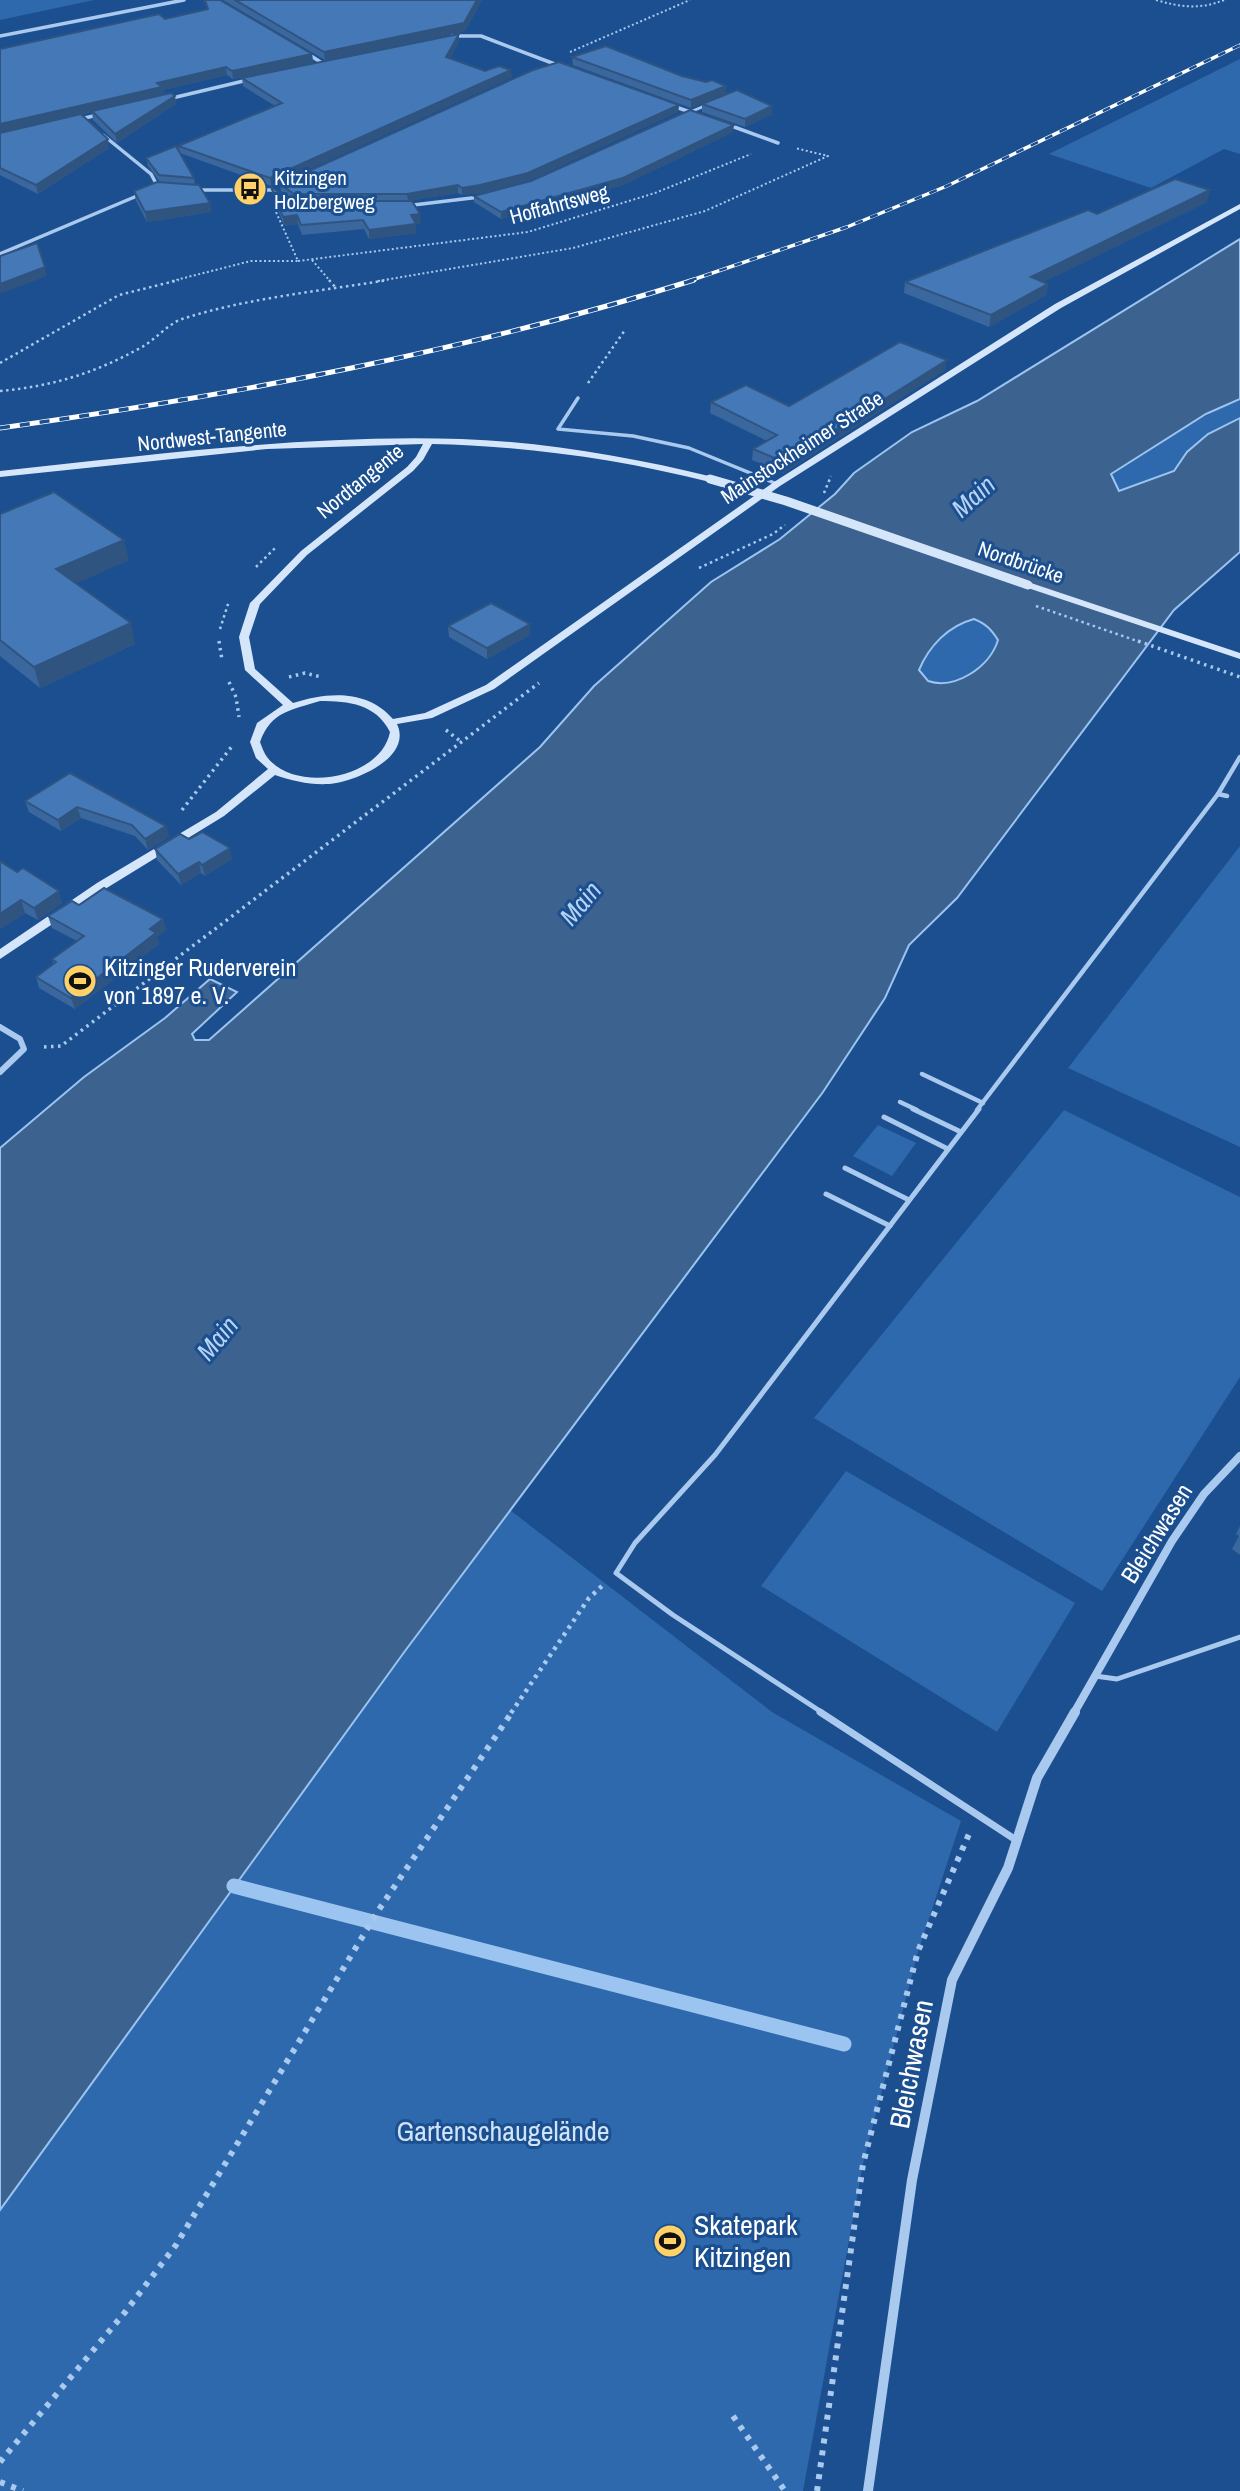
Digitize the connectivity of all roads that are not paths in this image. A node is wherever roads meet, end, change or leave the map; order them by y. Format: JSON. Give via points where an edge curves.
{"nodes":[{"id":1,"x":184,"y":0,"type":"edge"},
{"id":2,"x":0,"y":36,"type":"edge"},
{"id":3,"x":441,"y":38,"type":"edge"},
{"id":4,"x":303,"y":51,"type":"edge"},
{"id":5,"x":549,"y":63,"type":"junction"},
{"id":6,"x":312,"y":67,"type":"edge"},
{"id":7,"x":564,"y":68,"type":"edge"},
{"id":8,"x":539,"y":69,"type":"edge"},
{"id":9,"x":261,"y":77,"type":"edge"},
{"id":10,"x":155,"y":102,"type":"edge"},
{"id":11,"x":665,"y":103,"type":"edge"},
{"id":12,"x":712,"y":103,"type":"edge"},
{"id":13,"x":108,"y":112,"type":"edge"},
{"id":14,"x":690,"y":112,"type":"junction"},
{"id":15,"x":703,"y":116,"type":"edge"},
{"id":16,"x":678,"y":117,"type":"edge"},
{"id":17,"x":85,"y":118,"type":"junction"},
{"id":18,"x":72,"y":120,"type":"edge"},
{"id":19,"x":715,"y":121,"type":"edge"},
{"id":20,"x":778,"y":143,"type":"road end"},
{"id":21,"x":278,"y":187,"type":"edge"},
{"id":22,"x":186,"y":190,"type":"edge"},
{"id":23,"x":272,"y":190,"type":"junction"},
{"id":24,"x":481,"y":197,"type":"edge"},
{"id":25,"x":283,"y":198,"type":"edge"},
{"id":26,"x":1240,"y":205,"type":"edge"},
{"id":27,"x":402,"y":206,"type":"edge"},
{"id":28,"x":0,"y":254,"type":"edge"},
{"id":29,"x":578,"y":398,"type":"road end"},
{"id":30,"x":429,"y":440,"type":"junction"},
{"id":31,"x":0,"y":474,"type":"edge"},
{"id":32,"x":710,"y":479,"type":"joint"},
{"id":33,"x":777,"y":484,"type":"junction"},
{"id":34,"x":1240,"y":656,"type":"edge"},
{"id":35,"x":289,"y":705,"type":"junction"},
{"id":36,"x":391,"y":722,"type":"junction"},
{"id":37,"x":1240,"y":757,"type":"edge"},
{"id":38,"x":273,"y":771,"type":"junction"},
{"id":39,"x":1218,"y":794,"type":"junction"},
{"id":40,"x":1227,"y":796,"type":"dead end"},
{"id":41,"x":0,"y":955,"type":"edge"},
{"id":42,"x":0,"y":1027,"type":"edge"},
{"id":43,"x":0,"y":1072,"type":"edge"},
{"id":44,"x":922,"y":1074,"type":"dead end"},
{"id":45,"x":900,"y":1102,"type":"dead end"},
{"id":46,"x":984,"y":1103,"type":"junction"},
{"id":47,"x":884,"y":1117,"type":"dead end"},
{"id":48,"x":961,"y":1132,"type":"junction"},
{"id":49,"x":948,"y":1149,"type":"junction"},
{"id":50,"x":845,"y":1168,"type":"dead end"},
{"id":51,"x":826,"y":1194,"type":"dead end"},
{"id":52,"x":909,"y":1200,"type":"junction"},
{"id":53,"x":890,"y":1226,"type":"junction"},
{"id":54,"x":1240,"y":1456,"type":"edge"},
{"id":55,"x":1240,"y":1637,"type":"edge"},
{"id":56,"x":1095,"y":1676,"type":"junction"},
{"id":57,"x":1016,"y":1840,"type":"junction"},
{"id":58,"x":868,"y":2491,"type":"edge"}],
"edges":[{"from":1,"to":2,"type":"street"},
{"from":3,"to":5,"type":"street","via":[[481,36]]},
{"from":4,"to":6,"type":"street","via":[[325,65]]},
{"from":5,"to":7,"type":"street"},
{"from":5,"to":8,"type":"street"},
{"from":9,"to":10,"type":"street"},
{"from":11,"to":14,"type":"street"},
{"from":12,"to":14,"type":"lane"},
{"from":13,"to":17,"type":"street"},
{"from":14,"to":15,"type":"street"},
{"from":14,"to":16,"type":"street"},
{"from":17,"to":18,"type":"street"},
{"from":17,"to":28,"type":"street","via":[[151,174],[158,187]]},
{"from":19,"to":20,"type":"street"},
{"from":21,"to":23,"type":"street"},
{"from":22,"to":23,"type":"street"},
{"from":23,"to":25,"type":"street"},
{"from":24,"to":27,"type":"street"},
{"from":26,"to":33,"type":"main road","name":"Mainstockheimer Straße","via":[[1058,306]]},
{"from":29,"to":33,"type":"lane","via":[[558,429],[627,436],[708,453]]},
{"from":30,"to":31,"type":"main road","name":"Nordwest-Tangente","via":[[300,444]]},
{"from":30,"to":32,"type":"main road","name":"Nordtangente","via":[[581,452]]},
{"from":30,"to":35,"type":"main road","name":"Nordtangente","via":[[410,469],[313,545],[255,603],[244,637],[250,670]]},
{"from":32,"to":34,"type":"main road","name":"Nordbrücke","bridge":true},
{"from":33,"to":36,"type":"main road","name":"Mainstockheimer Straße","via":[[490,688],[428,716]]},
{"from":35,"to":36,"type":"main road","via":[[348,698],[373,706]]},
{"from":35,"to":38,"type":"main road","via":[[268,718],[255,737],[258,757]]},
{"from":36,"to":38,"type":"main road","via":[[395,732],[389,751],[357,774],[309,781]]},
{"from":37,"to":39,"type":"lane"},
{"from":38,"to":41,"type":"main road","via":[[220,814],[101,886]]},
{"from":39,"to":40,"type":"lane"},
{"from":39,"to":46,"type":"lane"},
{"from":42,"to":43,"type":"street","via":[[20,1039],[23,1048]]},
{"from":44,"to":46,"type":"lane"},
{"from":45,"to":48,"type":"lane"},
{"from":46,"to":48,"type":"lane"},
{"from":47,"to":49,"type":"lane"},
{"from":48,"to":49,"type":"lane"},
{"from":49,"to":52,"type":"lane"},
{"from":50,"to":52,"type":"lane"},
{"from":51,"to":53,"type":"lane"},
{"from":52,"to":53,"type":"lane"},
{"from":53,"to":57,"type":"lane","via":[[715,1455],[635,1543],[616,1573]]},
{"from":54,"to":56,"type":"street","name":"Bleichwasen","via":[[1203,1494]]},
{"from":55,"to":56,"type":"lane","via":[[1117,1679]]},
{"from":56,"to":57,"type":"street","name":"Bleichwasen","via":[[1037,1778]]},
{"from":57,"to":58,"type":"street","name":"Bleichwasen","via":[[1008,1868],[951,1980],[910,2192]]}]}
